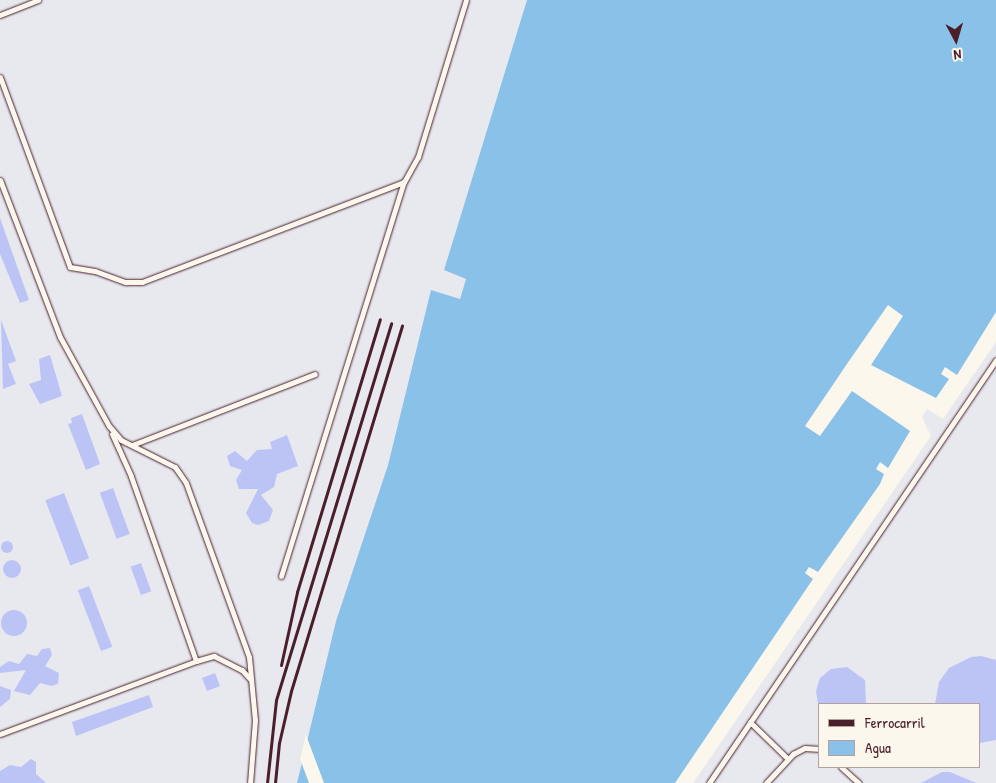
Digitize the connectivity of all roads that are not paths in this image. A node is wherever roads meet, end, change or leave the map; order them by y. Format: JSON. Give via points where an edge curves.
{"nodes":[{"id":1,"x":38,"y":0,"type":"edge"},
{"id":2,"x":466,"y":0,"type":"edge"},
{"id":3,"x":0,"y":15,"type":"edge"},
{"id":4,"x":0,"y":77,"type":"edge"},
{"id":5,"x":0,"y":180,"type":"edge"},
{"id":6,"x":404,"y":182,"type":"junction"},
{"id":7,"x":996,"y":360,"type":"edge"},
{"id":8,"x":315,"y":374,"type":"dead end"},
{"id":9,"x":109,"y":426,"type":"junction"},
{"id":10,"x":132,"y":446,"type":"junction"},
{"id":11,"x":281,"y":576,"type":"dead end"},
{"id":12,"x":196,"y":661,"type":"junction"},
{"id":13,"x":252,"y":680,"type":"junction"},
{"id":14,"x":750,"y":722,"type":"junction"},
{"id":15,"x":0,"y":734,"type":"edge"},
{"id":16,"x":818,"y":749,"type":"edge"},
{"id":17,"x":788,"y":759,"type":"junction"},
{"id":18,"x":842,"y":768,"type":"edge"},
{"id":19,"x":250,"y":783,"type":"edge"},
{"id":20,"x":709,"y":783,"type":"edge"},
{"id":21,"x":766,"y":783,"type":"edge"},
{"id":22,"x":859,"y":783,"type":"edge"}],
"edges":[{"from":1,"to":3,"type":"lane"},
{"from":2,"to":6,"type":"lane","via":[[418,157]]},
{"from":4,"to":6,"type":"lane","via":[[69,264],[74,270],[95,271],[126,282],[142,282]]},
{"from":5,"to":9,"type":"lane","via":[[60,337]]},
{"from":6,"to":11,"type":"lane"},
{"from":7,"to":14,"type":"lane"},
{"from":8,"to":10,"type":"lane"},
{"from":9,"to":10,"type":"lane","via":[[121,440]]},
{"from":9,"to":12,"type":"lane","via":[[131,476]]},
{"from":10,"to":13,"type":"lane","via":[[168,462],[182,476],[245,640]]},
{"from":12,"to":13,"type":"lane","via":[[214,656],[242,670]]},
{"from":12,"to":15,"type":"lane"},
{"from":13,"to":19,"type":"lane","via":[[254,745]]},
{"from":14,"to":17,"type":"lane"},
{"from":14,"to":20,"type":"lane"},
{"from":16,"to":17,"type":"lane","via":[[805,748]]},
{"from":17,"to":21,"type":"lane"},
{"from":18,"to":22,"type":"lane"}]}
